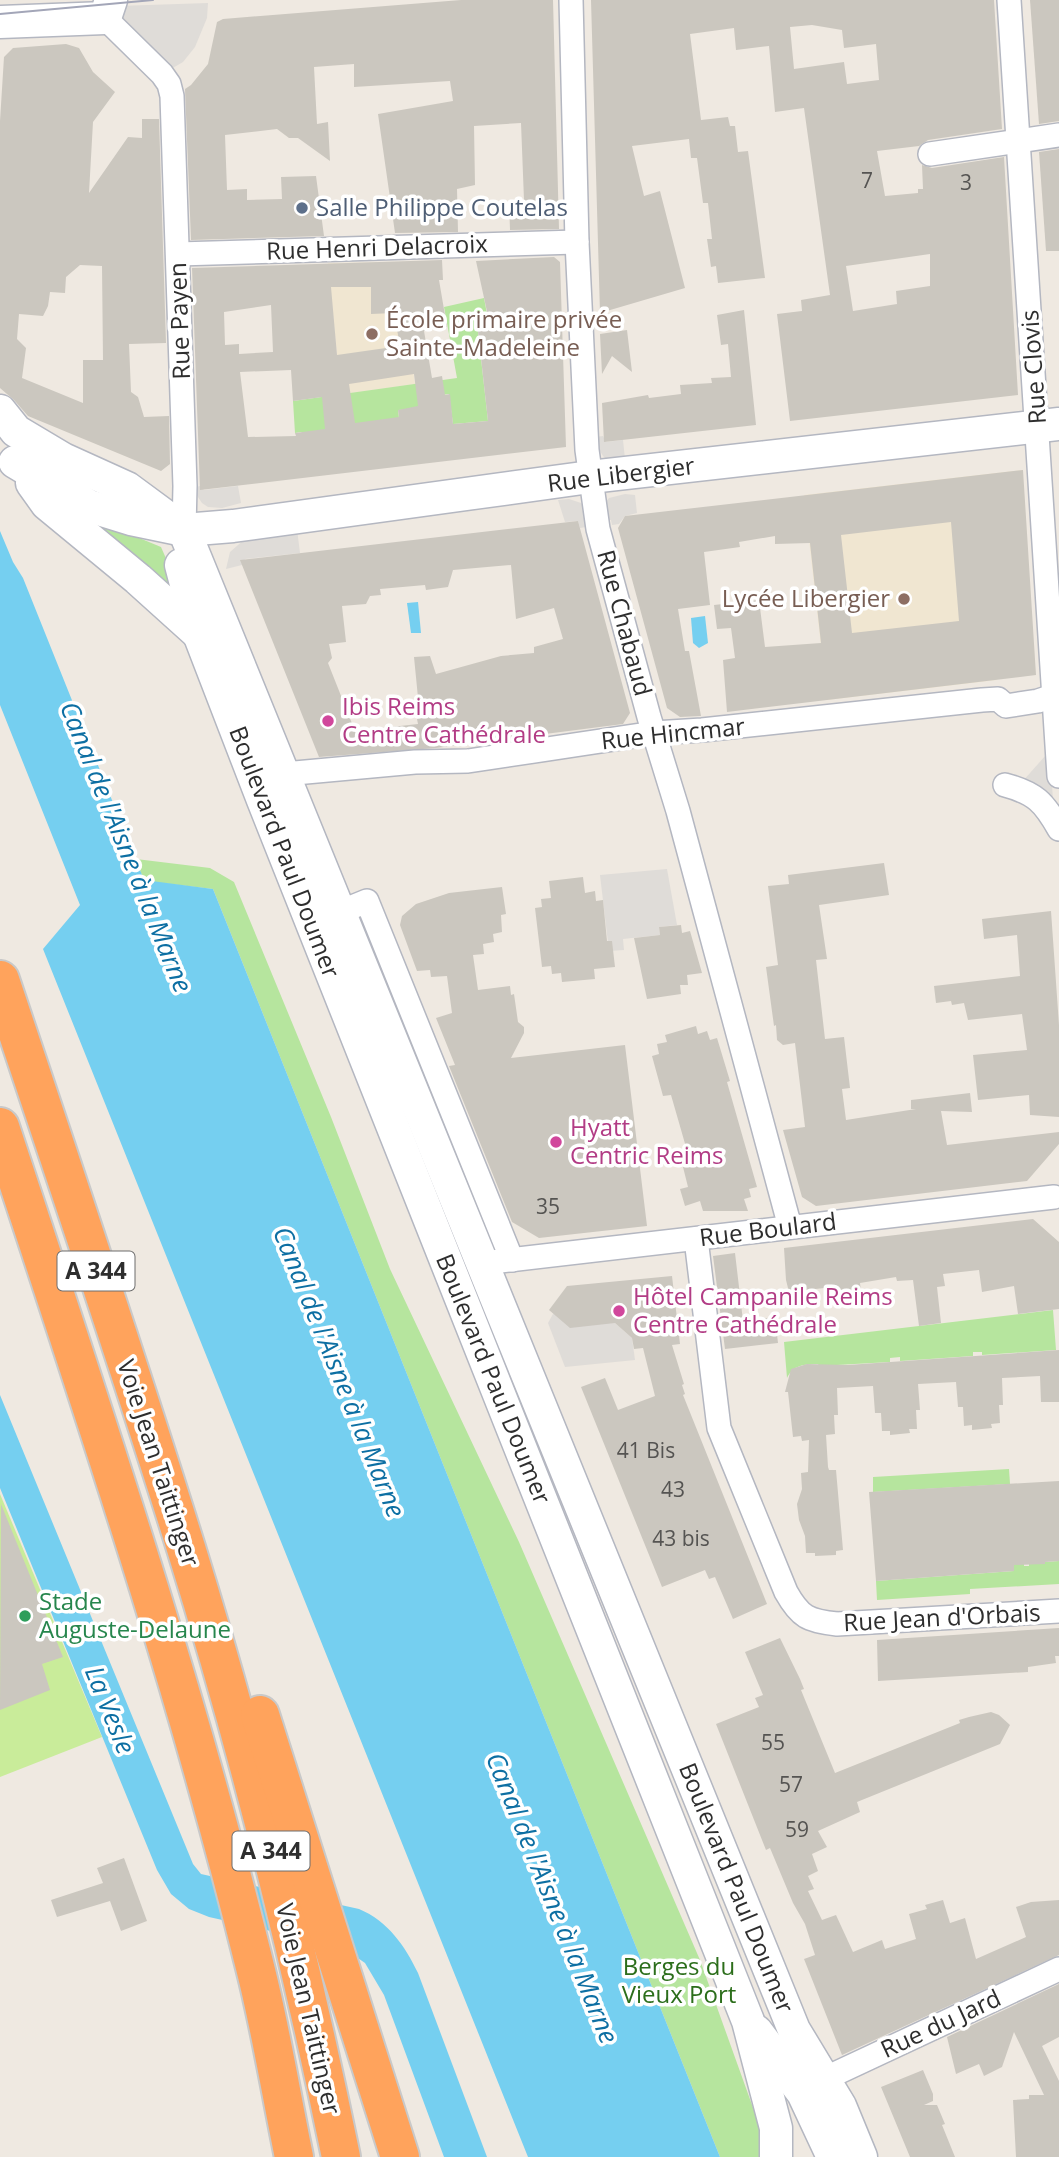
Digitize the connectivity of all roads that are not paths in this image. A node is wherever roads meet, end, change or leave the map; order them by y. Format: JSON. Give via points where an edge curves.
{"nodes":[{"id":1,"x":571,"y":0,"type":"edge"},
{"id":2,"x":1009,"y":0,"type":"edge"},
{"id":3,"x":110,"y":4,"type":"edge"},
{"id":4,"x":0,"y":22,"type":"edge"},
{"id":5,"x":1059,"y":135,"type":"edge"},
{"id":6,"x":1019,"y":140,"type":"junction"},
{"id":7,"x":930,"y":154,"type":"dead end"},
{"id":8,"x":577,"y":242,"type":"junction"},
{"id":9,"x":177,"y":254,"type":"junction"},
{"id":10,"x":0,"y":411,"type":"edge"},
{"id":11,"x":1048,"y":426,"type":"edge"},
{"id":12,"x":7,"y":451,"type":"edge"},
{"id":13,"x":590,"y":477,"type":"junction"},
{"id":14,"x":184,"y":530,"type":"junction"},
{"id":15,"x":199,"y":634,"type":"junction"},
{"id":16,"x":1057,"y":695,"type":"edge"},
{"id":17,"x":654,"y":733,"type":"junction"},
{"id":18,"x":284,"y":774,"type":"junction"},
{"id":19,"x":1059,"y":776,"type":"edge"},
{"id":20,"x":1005,"y":785,"type":"dead end"},
{"id":21,"x":1059,"y":829,"type":"edge"},
{"id":22,"x":0,"y":980,"type":"edge"},
{"id":23,"x":0,"y":1126,"type":"edge"},
{"id":24,"x":1057,"y":1194,"type":"edge"},
{"id":25,"x":790,"y":1227,"type":"junction"},
{"id":26,"x":696,"y":1239,"type":"junction"},
{"id":27,"x":498,"y":1262,"type":"junction"},
{"id":28,"x":187,"y":1549,"type":"junction"},
{"id":29,"x":1059,"y":1611,"type":"edge"},
{"id":30,"x":1059,"y":1969,"type":"edge"},
{"id":31,"x":748,"y":2021,"type":"junction"},
{"id":32,"x":813,"y":2086,"type":"junction"},
{"id":33,"x":776,"y":2142,"type":"edge"},
{"id":34,"x":285,"y":2149,"type":"edge"},
{"id":35,"x":341,"y":2157,"type":"edge"},
{"id":36,"x":400,"y":2157,"type":"edge"},
{"id":37,"x":833,"y":2157,"type":"edge"},
{"id":38,"x":861,"y":2157,"type":"edge"}],
"edges":[{"from":1,"to":8,"type":"street","name":"Rue Chabaud"},
{"from":2,"to":6,"type":"street","name":"Rue Clovis"},
{"from":3,"to":4,"type":"main road"},
{"from":3,"to":9,"type":"street","name":"Rue Payen","via":[[169,84],[174,111]]},
{"from":5,"to":6,"type":"street"},
{"from":6,"to":7,"type":"street"},
{"from":6,"to":11,"type":"street","name":"Rue Clovis"},
{"from":8,"to":9,"type":"street","name":"Rue Henri Delacroix"},
{"from":8,"to":13,"type":"street","name":"Rue Chabaud"},
{"from":9,"to":14,"type":"street","name":"Rue Payen"},
{"from":10,"to":14,"type":"main road","via":[[16,431],[127,488]]},
{"from":11,"to":13,"type":"main road","name":"Rue Libergier"},
{"from":11,"to":16,"type":"street","name":"Rue Clovis"},
{"from":12,"to":14,"type":"main road","name":"Boulevard Paul Doumer","via":[[89,506]]},
{"from":12,"to":15,"type":"main road","name":"Boulevard Paul Doumer","via":[[47,504]]},
{"from":13,"to":14,"type":"main road","name":"Rue Libergier"},
{"from":13,"to":17,"type":"street","name":"Rue Chabaud","via":[[598,529]]},
{"from":14,"to":15,"type":"main road","name":"Boulevard Paul Doumer","via":[[180,566]]},
{"from":14,"to":18,"type":"main road","name":"Boulevard Paul Doumer"},
{"from":15,"to":31,"type":"main road","name":"Boulevard Paul Doumer"},
{"from":16,"to":17,"type":"street","name":"Rue Hincmar","via":[[1006,705],[998,699],[982,700]]},
{"from":16,"to":19,"type":"street","name":"Rue Clovis"},
{"from":17,"to":18,"type":"street","name":"Rue Hincmar","via":[[468,761]]},
{"from":17,"to":25,"type":"street","name":"Rue Chabaud"},
{"from":18,"to":27,"type":"main road","name":"Boulevard Paul Doumer","via":[[340,912]]},
{"from":20,"to":21,"type":"street","via":[[1035,796]]},
{"from":22,"to":28,"type":"highway","name":"Voie Jean Taittinger","number":"A 344"},
{"from":23,"to":34,"type":"highway","name":"Voie Jean Taittinger","number":"A 344","via":[[142,1562],[206,1779],[256,1970]]},
{"from":24,"to":25,"type":"street","name":"Rue Boulard"},
{"from":25,"to":26,"type":"street","name":"Rue Boulard"},
{"from":26,"to":27,"type":"street","name":"Rue Boulard"},
{"from":26,"to":29,"type":"street","name":"Rue Jean d'Orbais","via":[[719,1428],[786,1592],[802,1615],[836,1624]]},
{"from":27,"to":32,"type":"main road","name":"Boulevard Paul Doumer"},
{"from":28,"to":35,"type":"highway","name":"Voie Jean Taittinger","number":"A 344","via":[[260,1805]]},
{"from":28,"to":36,"type":"highway","via":[[220,1588]]},
{"from":30,"to":32,"type":"street","name":"Rue du Jard"},
{"from":31,"to":32,"type":"main road"},
{"from":31,"to":33,"type":"main road","name":"Boulevard Paul Doumer"},
{"from":32,"to":33,"type":"main road"},
{"from":32,"to":37,"type":"main road","name":"Boulevard Paul Doumer"},
{"from":32,"to":38,"type":"main road","name":"Boulevard Paul Doumer","via":[[840,2106]]}]}
